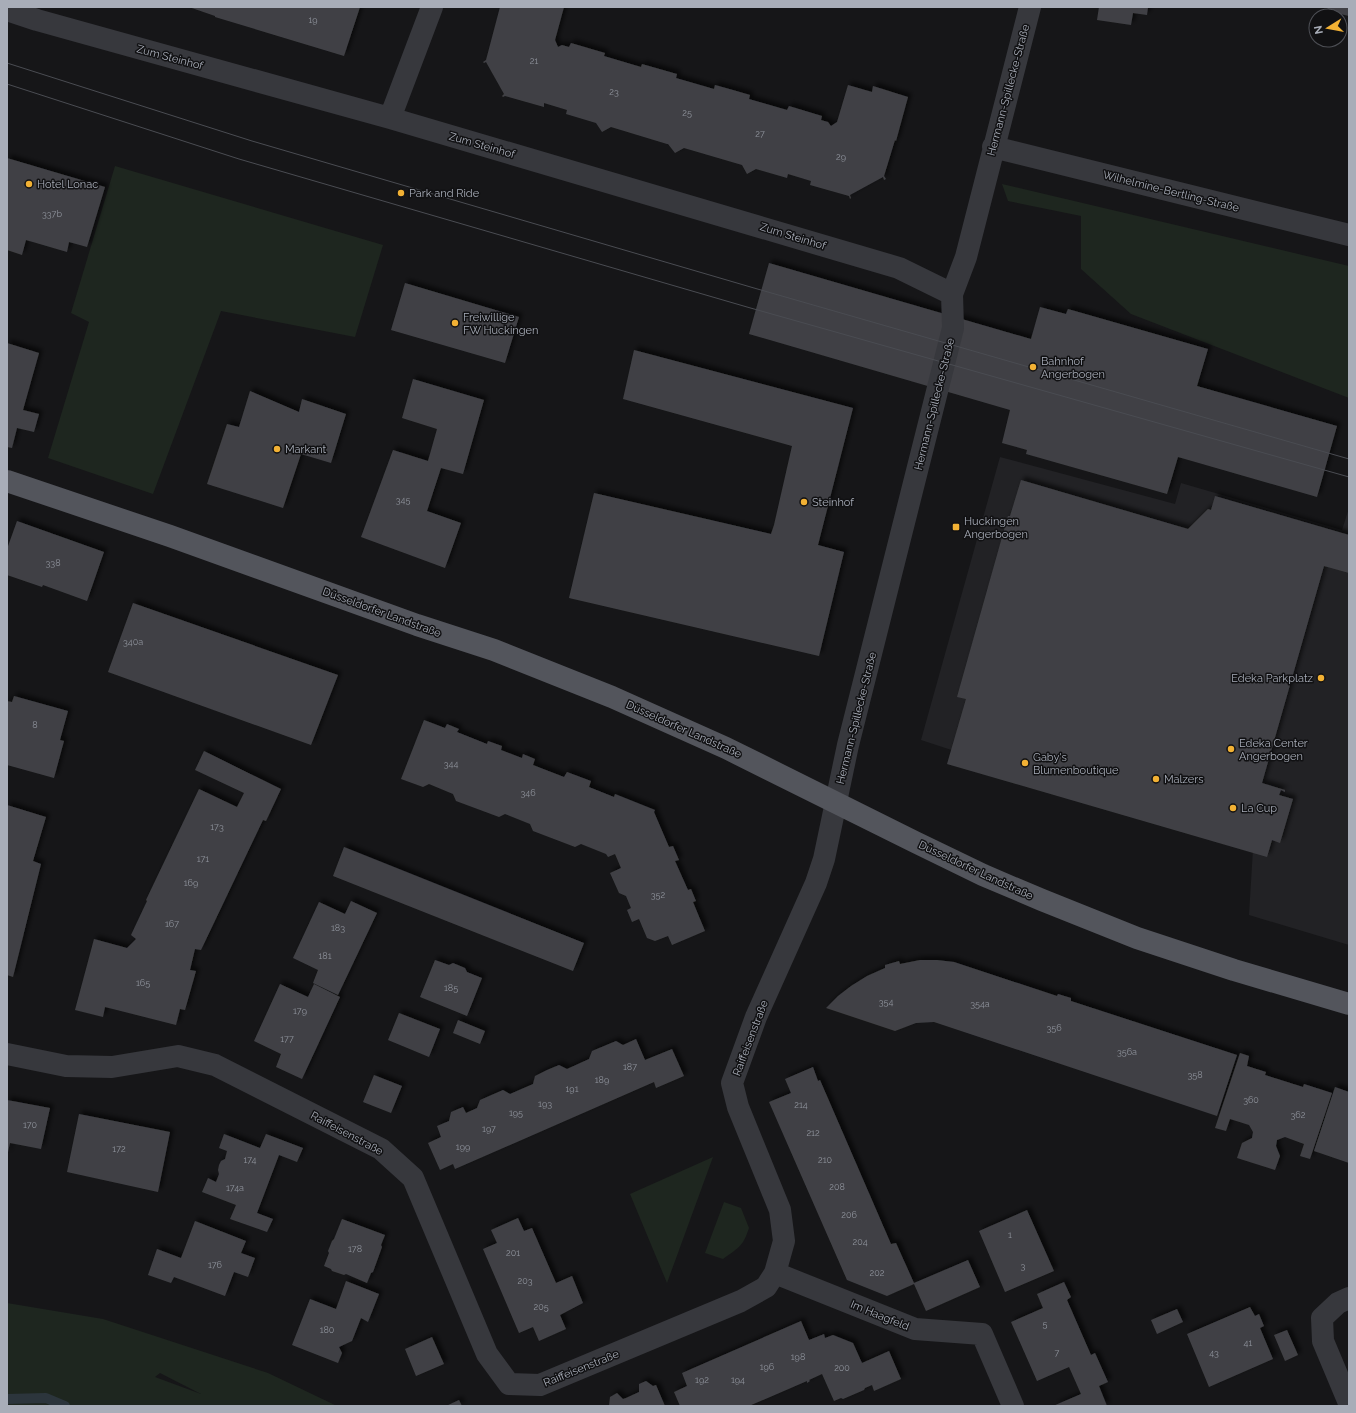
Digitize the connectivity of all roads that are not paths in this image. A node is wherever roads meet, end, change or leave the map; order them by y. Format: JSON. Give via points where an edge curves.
{"nodes":[{"id":1,"x":432,"y":7,"type":"edge"},
{"id":2,"x":1030,"y":7,"type":"edge"},
{"id":3,"x":7,"y":10,"type":"edge"},
{"id":4,"x":390,"y":118,"type":"junction"},
{"id":5,"x":994,"y":147,"type":"junction"},
{"id":6,"x":1349,"y":235,"type":"edge"},
{"id":7,"x":952,"y":294,"type":"junction"},
{"id":8,"x":7,"y":481,"type":"edge"},
{"id":9,"x":836,"y":802,"type":"junction"},
{"id":10,"x":1349,"y":1004,"type":"edge"},
{"id":11,"x":7,"y":1054,"type":"edge"},
{"id":12,"x":775,"y":1273,"type":"junction"},
{"id":13,"x":1349,"y":1298,"type":"edge"},
{"id":14,"x":1349,"y":1404,"type":"edge"},
{"id":15,"x":1013,"y":1406,"type":"edge"}],
"edges":[{"from":1,"to":4,"type":"street"},
{"from":2,"to":5,"type":"street","name":"Hermann-Spillecke-Straße"},
{"from":3,"to":4,"type":"street","name":"Zum Steinhof"},
{"from":4,"to":7,"type":"street","name":"Zum Steinhof","via":[[899,268]]},
{"from":5,"to":6,"type":"street","name":"Wilhelmine-Bertling-Straße"},
{"from":5,"to":7,"type":"street","name":"Hermann-Spillecke-Straße","via":[[966,257]]},
{"from":7,"to":9,"type":"street","name":"Hermann-Spillecke-Straße","via":[[954,328],[848,745]]},
{"from":8,"to":9,"type":"main road","name":"Düsseldorfer Landstraße","via":[[494,650],[612,697],[758,763]]},
{"from":9,"to":10,"type":"main road","name":"Düsseldorfer Landstraße","via":[[983,875],[1136,938]]},
{"from":9,"to":12,"type":"street","name":"Raiffeisenstraße","via":[[824,859],[816,883],[756,1016],[732,1083],[738,1107],[780,1210],[784,1241]]},
{"from":11,"to":12,"type":"street","name":"Raiffeisenstraße","via":[[66,1066],[112,1067],[178,1056],[215,1064],[381,1149],[413,1178],[487,1354],[509,1384],[540,1385],[576,1370],[741,1301],[766,1287]]},
{"from":12,"to":15,"type":"street","name":"Im Haagfeld","via":[[915,1329],[982,1334]]},
{"from":13,"to":14,"type":"street","via":[[1338,1303],[1322,1318],[1323,1342]]}]}
